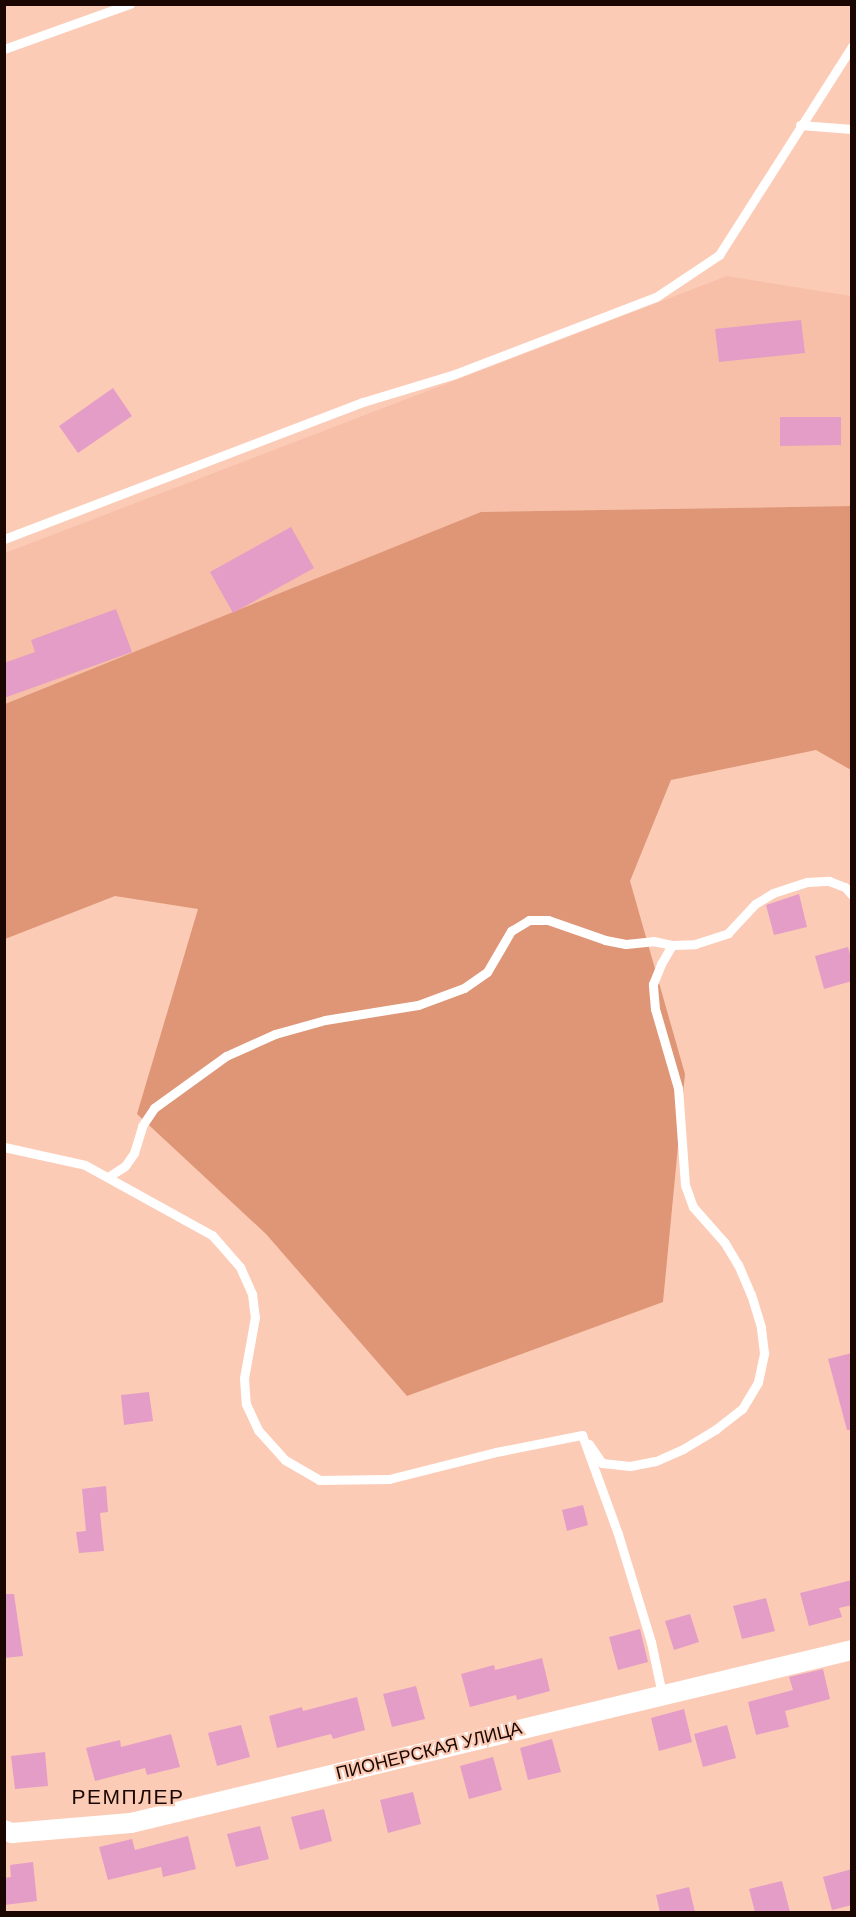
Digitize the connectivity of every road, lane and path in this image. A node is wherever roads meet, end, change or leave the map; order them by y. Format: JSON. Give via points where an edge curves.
{"nodes":[{"id":1,"x":129,"y":4,"type":"edge"},
{"id":2,"x":852,"y":46,"type":"edge"},
{"id":3,"x":4,"y":49,"type":"edge"},
{"id":4,"x":800,"y":125,"type":"junction"},
{"id":5,"x":852,"y":129,"type":"edge"},
{"id":6,"x":4,"y":539,"type":"edge"},
{"id":7,"x":852,"y":895,"type":"edge"},
{"id":8,"x":672,"y":945,"type":"junction"},
{"id":9,"x":4,"y":1146,"type":"edge"},
{"id":10,"x":108,"y":1178,"type":"junction"},
{"id":11,"x":582,"y":1435,"type":"junction"},
{"id":12,"x":852,"y":1650,"type":"edge"},
{"id":13,"x":662,"y":1694,"type":"junction"},
{"id":14,"x":4,"y":1830,"type":"edge"}],
"edges":[{"from":1,"to":3,"type":"lane"},
{"from":2,"to":4,"type":"lane"},
{"from":4,"to":5,"type":"lane"},
{"from":4,"to":6,"type":"lane","via":[[719,255],[656,297],[456,374],[363,402]]},
{"from":7,"to":8,"type":"lane","via":[[845,887],[829,881],[807,882],[772,893],[755,904],[728,933],[695,944]]},
{"from":8,"to":10,"type":"lane","via":[[654,941],[626,944],[548,920],[529,920],[511,931],[487,972],[464,988],[418,1005],[325,1020],[275,1034],[226,1056],[154,1108],[142,1126],[134,1153],[125,1166]]},
{"from":8,"to":11,"type":"lane","via":[[653,984],[655,1009],[678,1088],[685,1185],[693,1207],[723,1242],[751,1295],[761,1327],[762,1363],[758,1383],[742,1408],[716,1429],[656,1461],[630,1466],[602,1463]]},
{"from":9,"to":10,"type":"lane","via":[[85,1165]]},
{"from":10,"to":11,"type":"lane","via":[[212,1235],[240,1267],[252,1293],[255,1317],[244,1378],[246,1404],[258,1430],[285,1460],[319,1480],[388,1479]]},
{"from":11,"to":13,"type":"lane","via":[[618,1534],[651,1642]]},
{"from":12,"to":13,"type":"street","name":"ПИОНЕРСКАЯ УЛИЦА"},
{"from":13,"to":14,"type":"street","name":"ПИОНЕРСКАЯ УЛИЦА","via":[[131,1823],[12,1833]]}]}
